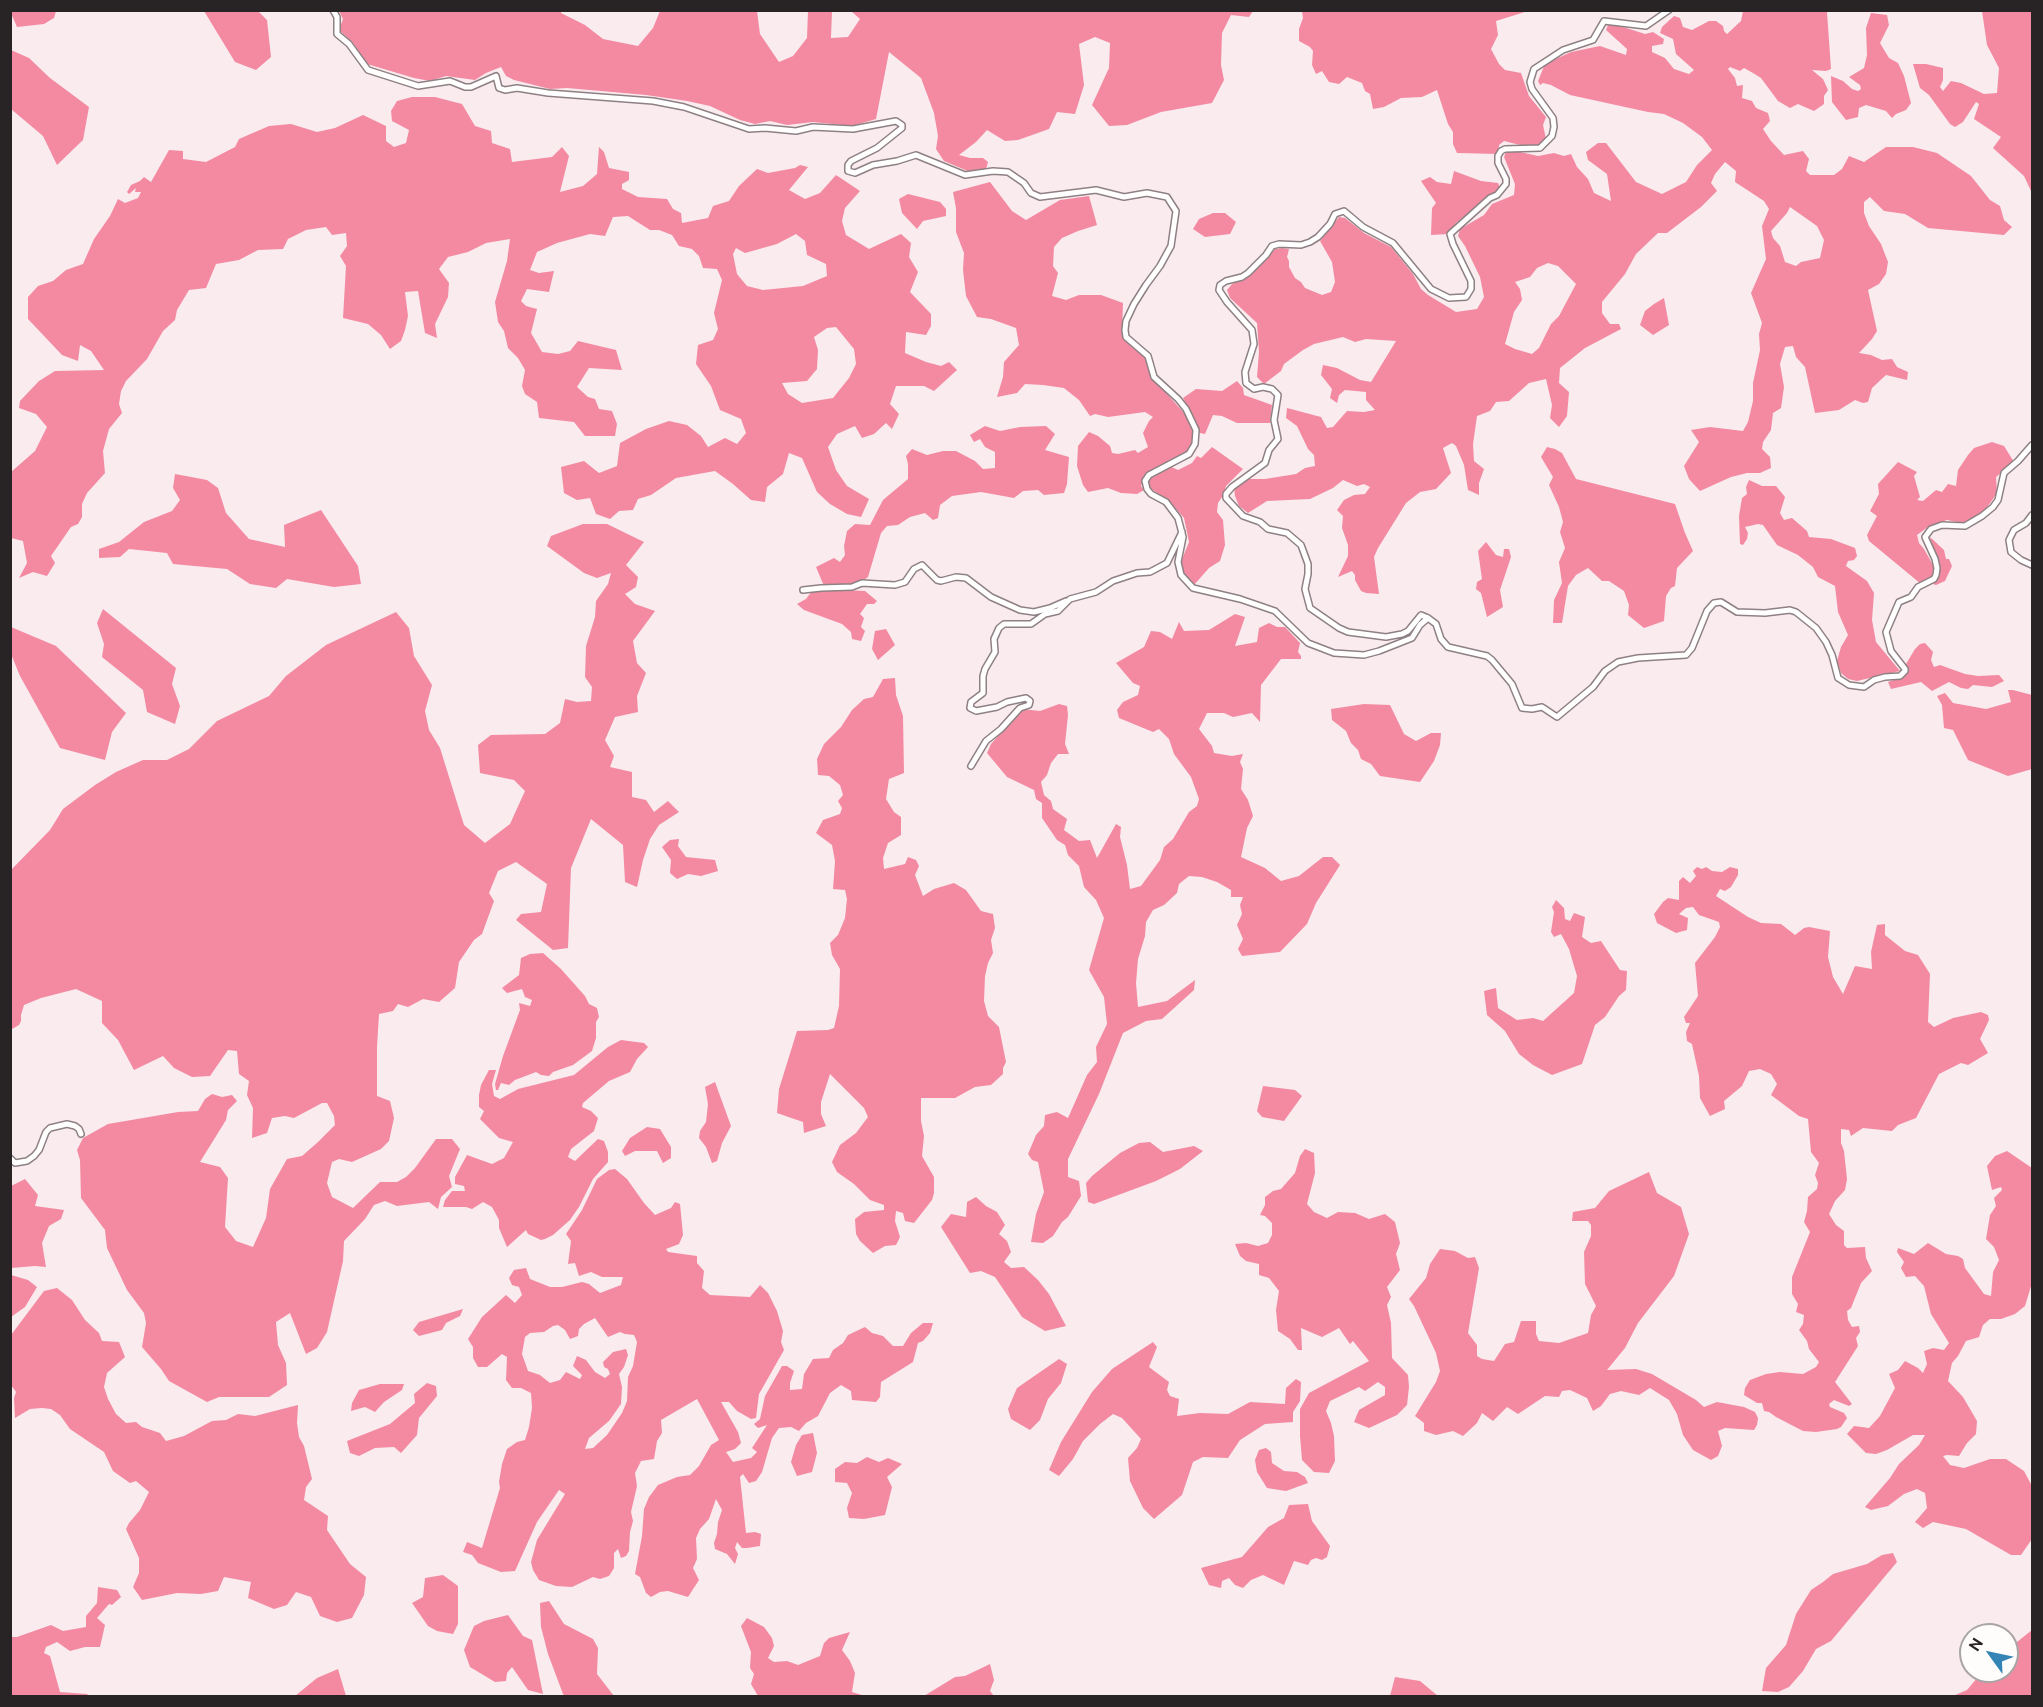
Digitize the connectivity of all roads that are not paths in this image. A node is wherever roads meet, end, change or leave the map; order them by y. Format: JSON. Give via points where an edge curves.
{"nodes":[{"id":1,"x":333,"y":10,"type":"edge"},
{"id":2,"x":1669,"y":10,"type":"edge"},
{"id":3,"x":2032,"y":445,"type":"edge"},
{"id":4,"x":2032,"y":515,"type":"edge"},
{"id":5,"x":1182,"y":531,"type":"junction"},
{"id":6,"x":2032,"y":564,"type":"edge"},
{"id":7,"x":803,"y":591,"type":"dead end"},
{"id":8,"x":1070,"y":599,"type":"junction"},
{"id":9,"x":1428,"y":618,"type":"junction"},
{"id":10,"x":971,"y":766,"type":"dead end"},
{"id":11,"x":81,"y":1134,"type":"dead end"},
{"id":12,"x":10,"y":1158,"type":"edge"}],
"edges":[{"from":1,"to":5,"type":"street","via":[[337,34],[368,70],[418,86],[450,81],[471,87],[496,76],[499,88],[505,90],[653,101],[749,129],[853,129],[896,121],[902,128],[877,148],[851,161],[848,171],[855,173],[916,155],[965,175],[1008,172],[1040,196],[1096,190],[1124,197],[1147,193],[1167,197],[1176,211],[1171,246],[1134,304],[1125,330],[1126,338],[1148,356],[1155,377],[1186,409],[1196,430],[1189,454],[1149,475],[1145,481],[1151,494],[1173,509]]},
{"from":2,"to":9,"type":"street","via":[[1646,26],[1604,21],[1593,40],[1563,50],[1534,69],[1530,82],[1553,118],[1552,136],[1540,148],[1501,151],[1498,163],[1506,184],[1450,234],[1470,281],[1466,297],[1449,298],[1431,289],[1393,243],[1363,228],[1344,212],[1335,214],[1310,242],[1272,246],[1248,273],[1220,285],[1222,294],[1252,330],[1254,344],[1245,372],[1246,383],[1254,389],[1272,389],[1278,395],[1274,420],[1278,439],[1265,463],[1226,494],[1228,501],[1243,516],[1268,529],[1287,533],[1301,545],[1308,564],[1307,604],[1339,628],[1394,636],[1408,631],[1421,615]]},
{"from":3,"to":9,"type":"street","via":[[2004,472],[1993,507],[1965,526],[1942,525],[1925,537],[1935,559],[1936,575],[1911,597],[1899,602],[1887,624],[1888,646],[1905,669],[1900,676],[1885,677],[1864,687],[1849,686],[1838,678],[1821,634],[1796,612],[1742,612],[1721,602],[1707,610],[1686,655],[1618,662],[1557,717],[1542,707],[1522,708],[1512,684],[1492,660],[1448,647],[1436,624]]},
{"from":4,"to":6,"type":"street","via":[[2014,530],[2009,540],[2011,552]]},
{"from":5,"to":8,"type":"street","via":[[1167,563]]},
{"from":5,"to":9,"type":"street","via":[[1178,569],[1193,588],[1275,611],[1303,639],[1334,653],[1378,651],[1412,638]]},
{"from":7,"to":8,"type":"street","via":[[862,583],[895,585],[905,582],[922,565],[937,580],[966,578],[991,597],[1020,610],[1034,612]]},
{"from":8,"to":10,"type":"street","via":[[1031,624],[1004,624],[996,631],[995,652],[985,669],[983,693],[971,702],[970,708],[976,711],[1026,698],[1030,701],[986,741]]},
{"from":11,"to":12,"type":"street","via":[[75,1126],[50,1128],[34,1156],[15,1163]]}]}
